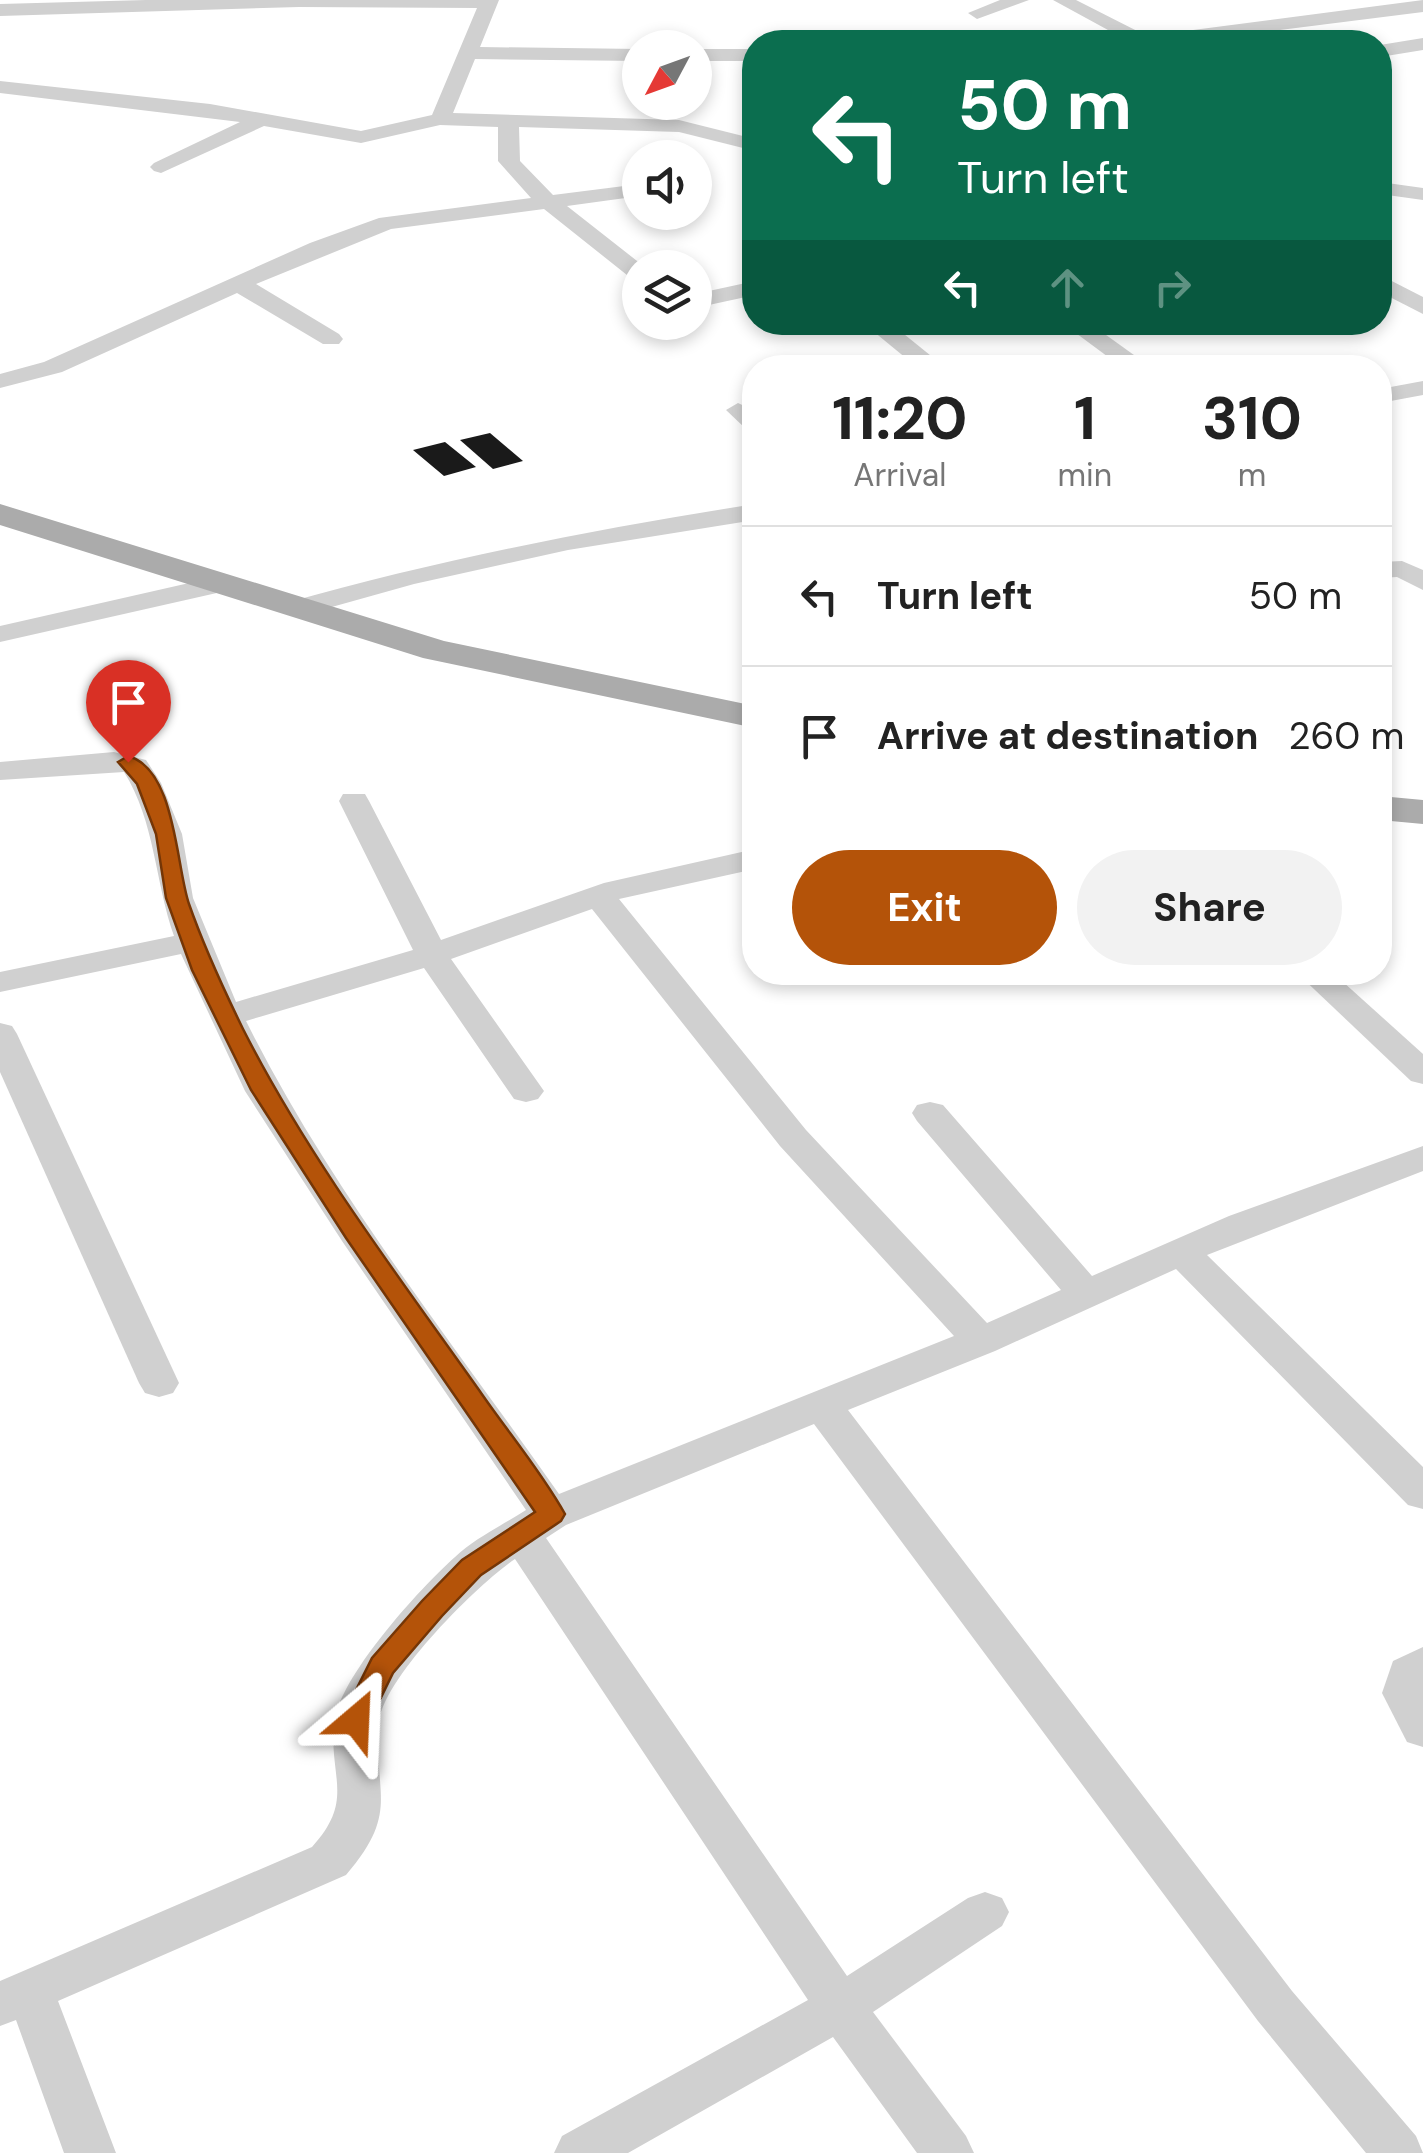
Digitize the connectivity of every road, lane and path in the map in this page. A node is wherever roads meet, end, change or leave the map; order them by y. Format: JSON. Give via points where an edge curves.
{"nodes":[{"id":1,"x":1020,"y":0,"type":"edge"},
{"id":2,"x":1062,"y":0,"type":"edge"},
{"id":3,"x":358,"y":1,"type":"edge"},
{"id":4,"x":491,"y":1,"type":"edge"},
{"id":5,"x":1423,"y":6,"type":"edge"},
{"id":6,"x":0,"y":10,"type":"edge"},
{"id":7,"x":977,"y":13,"type":"dead end"},
{"id":8,"x":1120,"y":30,"type":"edge"},
{"id":9,"x":1236,"y":30,"type":"edge"},
{"id":10,"x":1423,"y":44,"type":"edge"},
{"id":11,"x":1392,"y":49,"type":"edge"},
{"id":12,"x":468,"y":53,"type":"junction"},
{"id":13,"x":622,"y":55,"type":"edge"},
{"id":14,"x":712,"y":55,"type":"edge"},
{"id":15,"x":742,"y":55,"type":"edge"},
{"id":16,"x":0,"y":87,"type":"edge"},
{"id":17,"x":440,"y":119,"type":"junction"},
{"id":18,"x":260,"y":120,"type":"junction"},
{"id":19,"x":508,"y":122,"type":"junction"},
{"id":20,"x":742,"y":142,"type":"edge"},
{"id":21,"x":161,"y":166,"type":"dead end"},
{"id":22,"x":1392,"y":190,"type":"edge"},
{"id":23,"x":622,"y":192,"type":"edge"},
{"id":24,"x":1423,"y":194,"type":"edge"},
{"id":25,"x":549,"y":202,"type":"junction"},
{"id":26,"x":622,"y":260,"type":"edge"},
{"id":27,"x":236,"y":283,"type":"junction"},
{"id":28,"x":1392,"y":289,"type":"edge"},
{"id":29,"x":742,"y":291,"type":"edge"},
{"id":30,"x":712,"y":297,"type":"edge"},
{"id":31,"x":1423,"y":306,"type":"edge"},
{"id":32,"x":890,"y":335,"type":"edge"},
{"id":33,"x":1091,"y":335,"type":"edge"},
{"id":34,"x":331,"y":339,"type":"dead end"},
{"id":35,"x":917,"y":355,"type":"edge"},
{"id":36,"x":1121,"y":355,"type":"edge"},
{"id":37,"x":0,"y":380,"type":"edge"},
{"id":38,"x":1423,"y":388,"type":"edge"},
{"id":39,"x":1392,"y":394,"type":"edge"},
{"id":40,"x":0,"y":514,"type":"edge"},
{"id":41,"x":742,"y":514,"type":"edge"},
{"id":42,"x":1392,"y":569,"type":"edge"},
{"id":43,"x":1423,"y":582,"type":"edge"},
{"id":44,"x":220,"y":584,"type":"junction"},
{"id":45,"x":296,"y":609,"type":"junction"},
{"id":46,"x":0,"y":634,"type":"edge"},
{"id":47,"x":742,"y":714,"type":"edge"},
{"id":48,"x":0,"y":771,"type":"edge"},
{"id":49,"x":354,"y":801,"type":"dead end"},
{"id":50,"x":1392,"y":809,"type":"edge"},
{"id":51,"x":1423,"y":812,"type":"edge"},
{"id":52,"x":742,"y":862,"type":"edge"},
{"id":53,"x":600,"y":896,"type":"junction"},
{"id":54,"x":193,"y":942,"type":"junction"},
{"id":55,"x":432,"y":955,"type":"junction"},
{"id":56,"x":0,"y":982,"type":"edge"},
{"id":57,"x":1326,"y":985,"type":"edge"},
{"id":58,"x":226,"y":1016,"type":"junction"},
{"id":59,"x":0,"y":1034,"type":"edge"},
{"id":60,"x":1423,"y":1073,"type":"edge"},
{"id":61,"x":526,"y":1091,"type":"dead end"},
{"id":62,"x":930,"y":1113,"type":"dead end"},
{"id":63,"x":1423,"y":1158,"type":"edge"},
{"id":64,"x":1181,"y":1252,"type":"junction"},
{"id":65,"x":1086,"y":1294,"type":"junction"},
{"id":66,"x":981,"y":1341,"type":"junction"},
{"id":67,"x":160,"y":1384,"type":"dead end"},
{"id":68,"x":822,"y":1405,"type":"junction"},
{"id":69,"x":1423,"y":1494,"type":"edge"},
{"id":70,"x":536,"y":1524,"type":"junction"},
{"id":71,"x":1423,"y":1664,"type":"edge"},
{"id":72,"x":1423,"y":1728,"type":"edge"},
{"id":73,"x":985,"y":1912,"type":"dead end"},
{"id":74,"x":15,"y":1998,"type":"edge"},
{"id":75,"x":840,"y":2008,"type":"junction"},
{"id":76,"x":90,"y":2153,"type":"edge"},
{"id":77,"x":580,"y":2153,"type":"edge"},
{"id":78,"x":948,"y":2153,"type":"edge"},
{"id":79,"x":1398,"y":2153,"type":"edge"}],
"edges":[{"from":1,"to":7,"type":"street"},
{"from":2,"to":8,"type":"street"},
{"from":3,"to":4,"type":"street"},
{"from":3,"to":6,"type":"street"},
{"from":4,"to":12,"type":"street"},
{"from":5,"to":9,"type":"street"},
{"from":10,"to":11,"type":"street"},
{"from":12,"to":13,"type":"street"},
{"from":12,"to":17,"type":"street"},
{"from":14,"to":15,"type":"street"},
{"from":16,"to":18,"type":"street"},
{"from":17,"to":18,"type":"street","via":[[361,137]]},
{"from":17,"to":19,"type":"street"},
{"from":18,"to":21,"type":"street"},
{"from":19,"to":20,"type":"street","via":[[678,126]]},
{"from":19,"to":25,"type":"street","via":[[508,159]]},
{"from":22,"to":24,"type":"street"},
{"from":23,"to":25,"type":"street"},
{"from":25,"to":26,"type":"street"},
{"from":25,"to":27,"type":"street","via":[[387,223]]},
{"from":27,"to":34,"type":"street"},
{"from":27,"to":37,"type":"street","via":[[53,367]]},
{"from":28,"to":31,"type":"street"},
{"from":29,"to":30,"type":"street"},
{"from":32,"to":35,"type":"street"},
{"from":33,"to":36,"type":"street"},
{"from":38,"to":39,"type":"street"},
{"from":40,"to":44,"type":"main road"},
{"from":41,"to":45,"type":"street","via":[[550,546]]},
{"from":42,"to":43,"type":"street"},
{"from":44,"to":45,"type":"main road"},
{"from":44,"to":46,"type":"street"},
{"from":45,"to":47,"type":"main road","via":[[436,650]]},
{"from":48,"to":54,"type":"street","via":[[135,766],[166,834],[176,898]]},
{"from":49,"to":55,"type":"street"},
{"from":50,"to":51,"type":"main road"},
{"from":52,"to":53,"type":"street"},
{"from":53,"to":55,"type":"street"},
{"from":53,"to":66,"type":"street","via":[[793,1138]]},
{"from":54,"to":56,"type":"street"},
{"from":54,"to":58,"type":"street"},
{"from":55,"to":58,"type":"street"},
{"from":55,"to":61,"type":"street"},
{"from":57,"to":60,"type":"street"},
{"from":58,"to":70,"type":"street","via":[[263,1090]]},
{"from":59,"to":67,"type":"street"},
{"from":62,"to":65,"type":"street"},
{"from":63,"to":64,"type":"street"},
{"from":64,"to":65,"type":"street"},
{"from":64,"to":69,"type":"street"},
{"from":65,"to":66,"type":"street"},
{"from":66,"to":68,"type":"street"},
{"from":68,"to":70,"type":"street"},
{"from":68,"to":79,"type":"street","via":[[1275,2006]]},
{"from":70,"to":74,"type":"street","via":[[472,1567],[382,1666],[356,1720],[360,1807],[353,1834],[329,1862]]},
{"from":70,"to":75,"type":"street","via":[[708,1819]]},
{"from":71,"to":72,"type":"street","via":[[1409,1673],[1404,1694]]},
{"from":73,"to":75,"type":"street"},
{"from":74,"to":76,"type":"street"},
{"from":75,"to":77,"type":"street"},
{"from":75,"to":78,"type":"street"}]}
